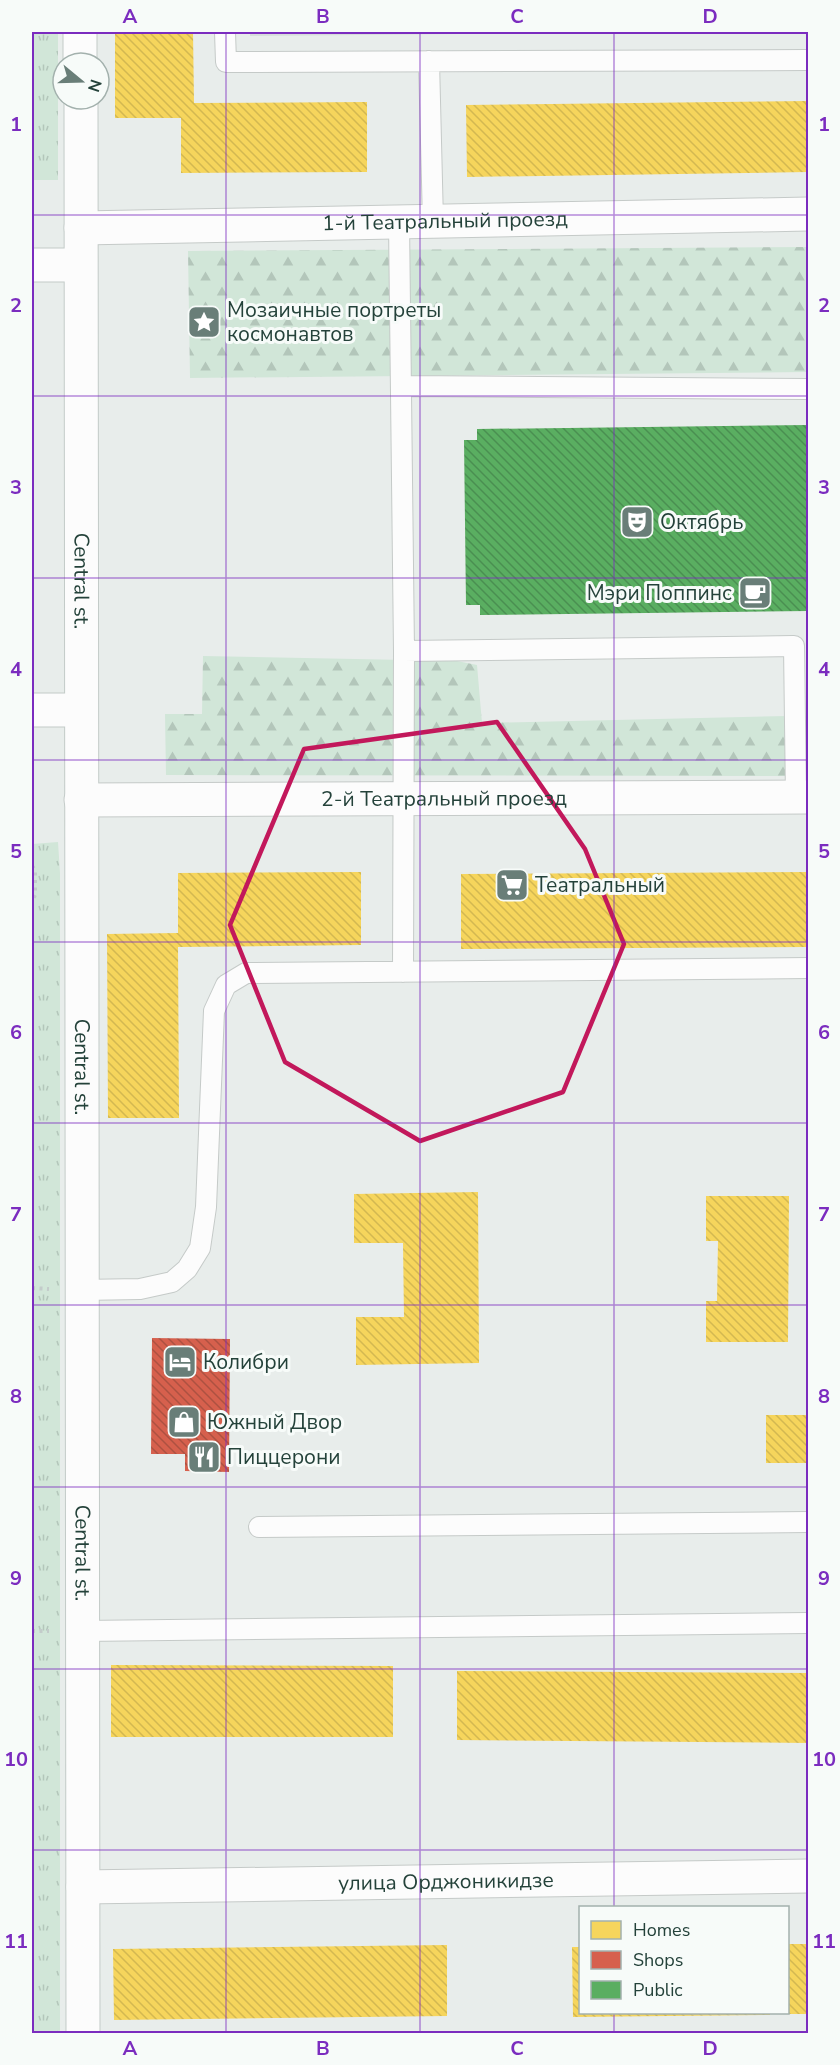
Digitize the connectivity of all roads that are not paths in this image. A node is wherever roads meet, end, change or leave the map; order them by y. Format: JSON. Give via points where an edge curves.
{"nodes":[{"id":1,"x":80,"y":32,"type":"edge"},
{"id":2,"x":225,"y":32,"type":"edge"},
{"id":3,"x":81,"y":51,"type":"edge"},
{"id":4,"x":808,"y":60,"type":"edge"},
{"id":5,"x":429,"y":62,"type":"junction"},
{"id":6,"x":81,"y":111,"type":"edge"},
{"id":7,"x":808,"y":214,"type":"edge"},
{"id":8,"x":399,"y":222,"type":"junction"},
{"id":9,"x":433,"y":222,"type":"junction"},
{"id":10,"x":81,"y":228,"type":"junction"},
{"id":11,"x":32,"y":265,"type":"edge"},
{"id":12,"x":80,"y":266,"type":"junction"},
{"id":13,"x":401,"y":386,"type":"junction"},
{"id":14,"x":808,"y":389,"type":"edge"},
{"id":15,"x":801,"y":645,"type":"edge"},
{"id":16,"x":404,"y":651,"type":"junction"},
{"id":17,"x":32,"y":710,"type":"edge"},
{"id":18,"x":81,"y":710,"type":"junction"},
{"id":19,"x":802,"y":797,"type":"edge"},
{"id":20,"x":405,"y":799,"type":"junction"},
{"id":21,"x":81,"y":800,"type":"junction"},
{"id":22,"x":808,"y":968,"type":"edge"},
{"id":23,"x":403,"y":972,"type":"junction"},
{"id":24,"x":81,"y":1290,"type":"junction"},
{"id":25,"x":808,"y":1522,"type":"edge"},
{"id":26,"x":259,"y":1527,"type":"dead end"},
{"id":27,"x":808,"y":1623,"type":"edge"},
{"id":28,"x":82,"y":1631,"type":"junction"},
{"id":29,"x":808,"y":1876,"type":"edge"},
{"id":30,"x":83,"y":1887,"type":"junction"},
{"id":31,"x":83,"y":2034,"type":"edge"}],
"edges":[{"from":1,"to":3,"type":"street"},
{"from":2,"to":5,"type":"lane","via":[[226,62]]},
{"from":4,"to":5,"type":"lane"},
{"from":5,"to":9,"type":"lane"},
{"from":6,"to":10,"type":"street","name":"Central st."},
{"from":7,"to":9,"type":"street","name":"1-й Театральный проезд"},
{"from":8,"to":9,"type":"street","name":"1-й Театральный проезд"},
{"from":8,"to":10,"type":"street","name":"1-й Театральный проезд"},
{"from":8,"to":13,"type":"lane"},
{"from":10,"to":12,"type":"street","name":"Central st."},
{"from":11,"to":12,"type":"street"},
{"from":12,"to":18,"type":"street","name":"Central st."},
{"from":13,"to":14,"type":"lane"},
{"from":13,"to":16,"type":"lane"},
{"from":15,"to":16,"type":"lane"},
{"from":15,"to":19,"type":"lane"},
{"from":16,"to":20,"type":"lane"},
{"from":17,"to":18,"type":"street"},
{"from":18,"to":21,"type":"street","name":"Central st."},
{"from":19,"to":20,"type":"street","name":"2-й Театральный проезд"},
{"from":20,"to":21,"type":"street","name":"2-й Театральный проезд"},
{"from":20,"to":23,"type":"lane"},
{"from":21,"to":24,"type":"street","name":"Central st."},
{"from":22,"to":23,"type":"lane"},
{"from":23,"to":24,"type":"lane","via":[[246,973],[226,985],[214,1011],[206,1207],[200,1248],[187,1269],[172,1282],[141,1289]]},
{"from":24,"to":28,"type":"street","name":"Central st."},
{"from":25,"to":26,"type":"lane"},
{"from":27,"to":28,"type":"lane"},
{"from":28,"to":30,"type":"street","name":"Central st."},
{"from":29,"to":30,"type":"street","name":"улица Орджоникидзе"},
{"from":30,"to":31,"type":"street","name":"Central st."}]}
